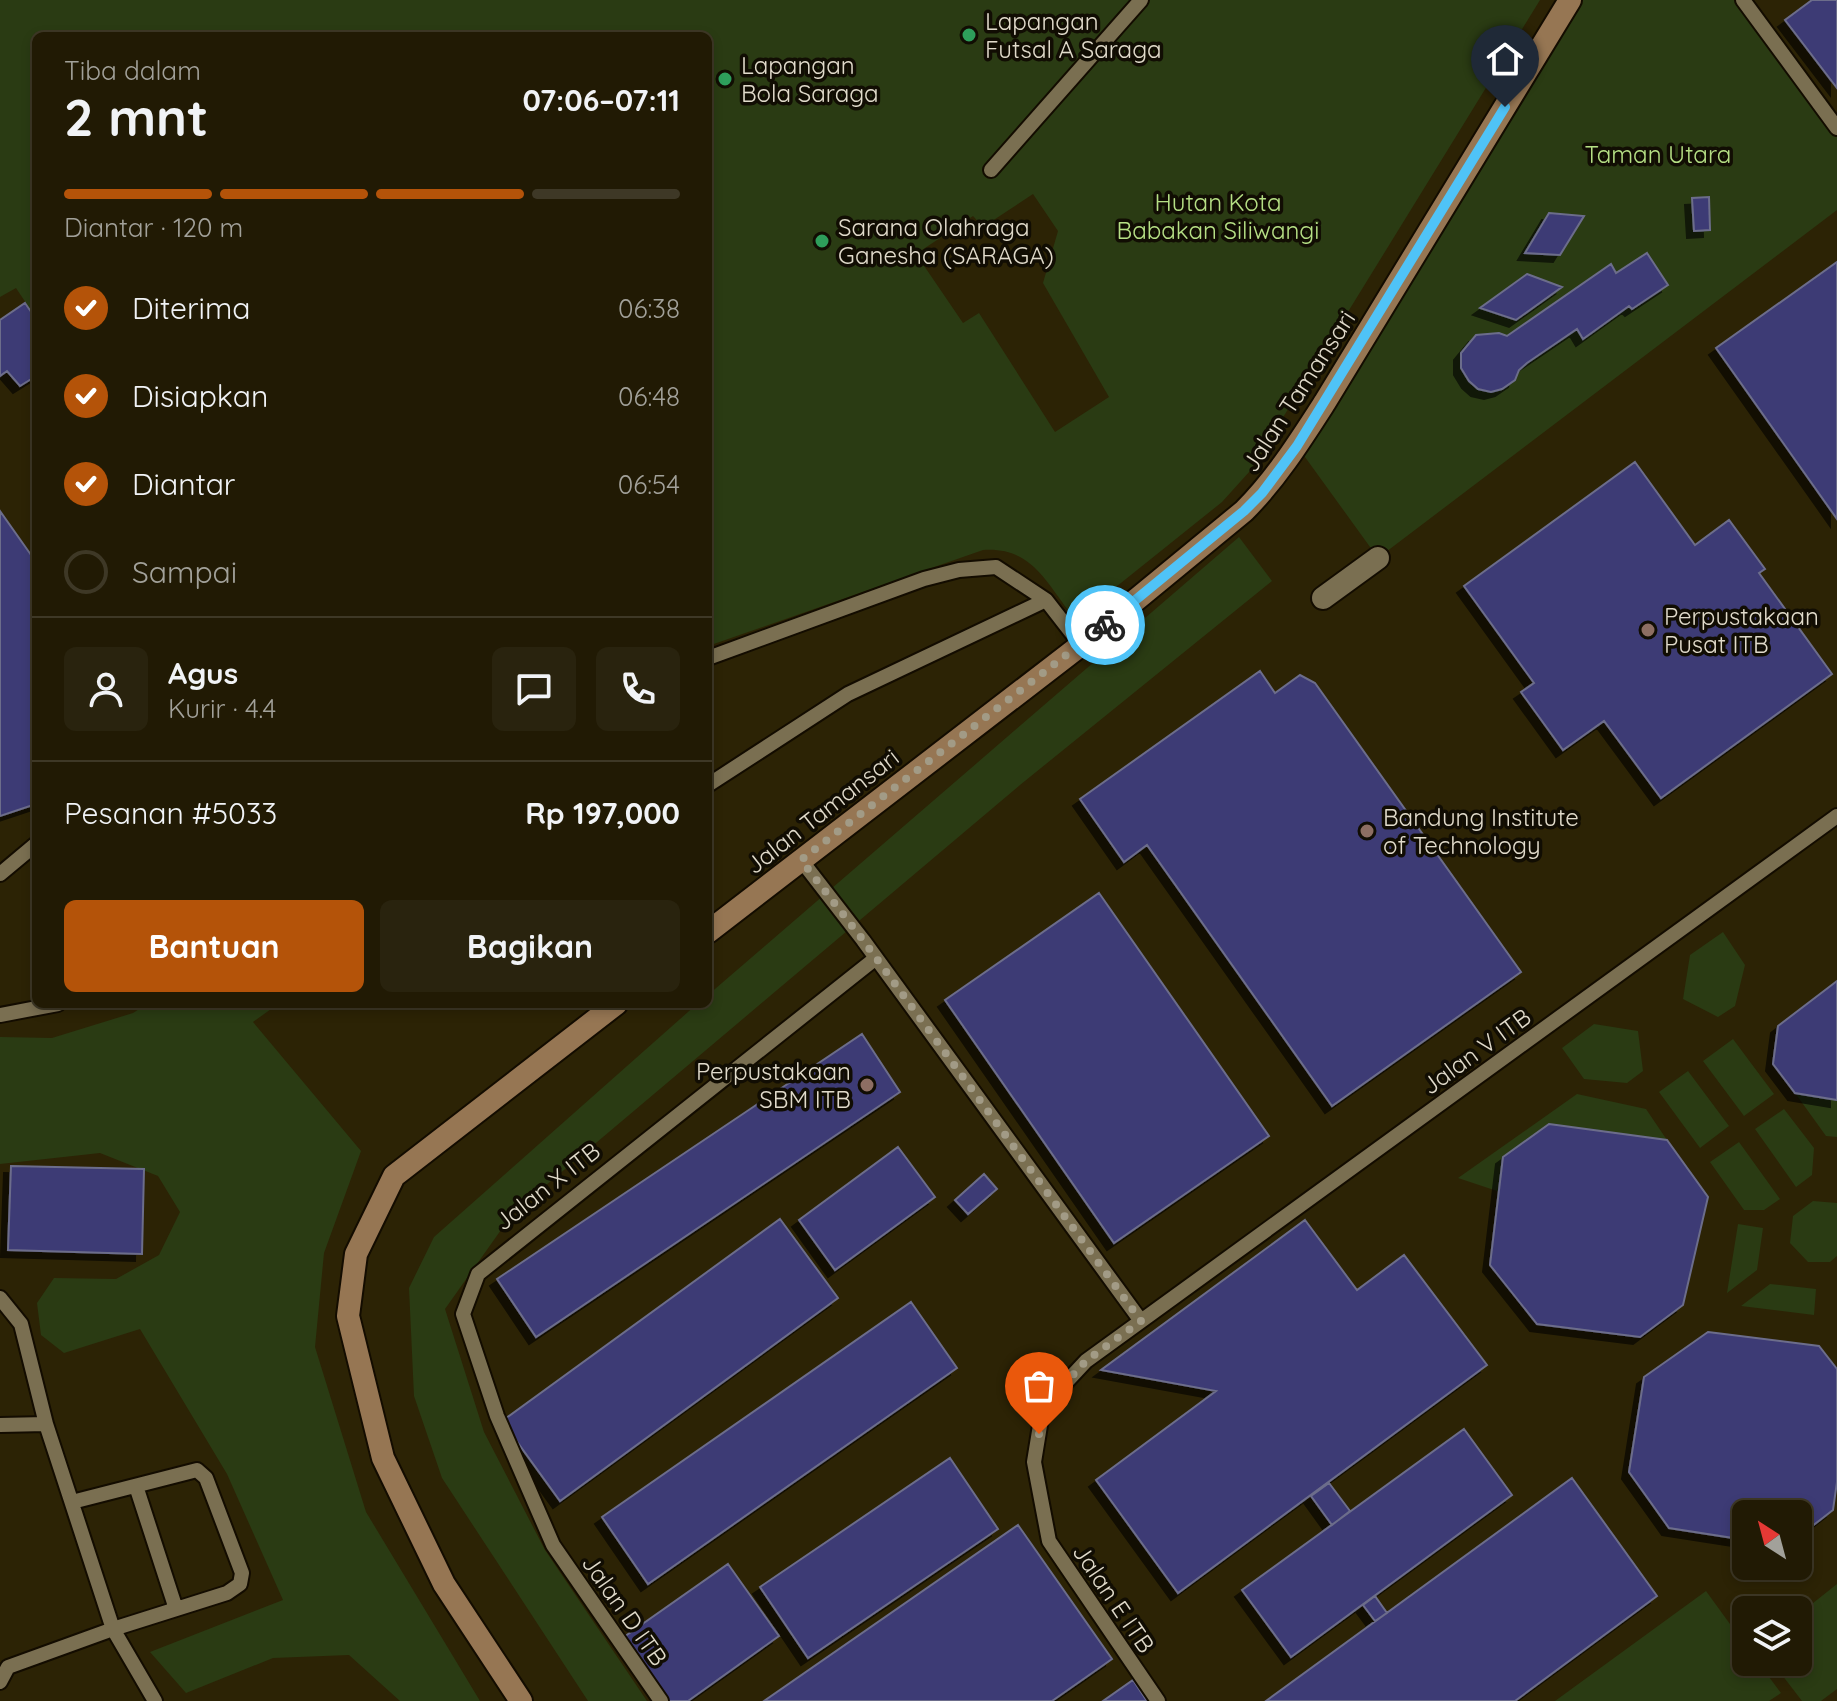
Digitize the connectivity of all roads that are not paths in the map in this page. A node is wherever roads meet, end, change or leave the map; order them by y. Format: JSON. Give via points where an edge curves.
{"nodes":[{"id":1,"x":1141,"y":0,"type":"edge"},
{"id":2,"x":1570,"y":0,"type":"edge"},
{"id":3,"x":1743,"y":0,"type":"edge"},
{"id":4,"x":1837,"y":128,"type":"edge"},
{"id":5,"x":991,"y":170,"type":"dead end"},
{"id":6,"x":1378,"y":558,"type":"dead end"},
{"id":7,"x":1323,"y":598,"type":"dead end"},
{"id":8,"x":1046,"y":600,"type":"junction"},
{"id":9,"x":1081,"y":645,"type":"junction"},
{"id":10,"x":712,"y":657,"type":"edge"},
{"id":11,"x":712,"y":782,"type":"edge"},
{"id":12,"x":1837,"y":816,"type":"edge"},
{"id":13,"x":32,"y":847,"type":"edge"},
{"id":14,"x":801,"y":860,"type":"junction"},
{"id":15,"x":0,"y":874,"type":"edge"},
{"id":16,"x":712,"y":929,"type":"edge"},
{"id":17,"x":876,"y":958,"type":"junction"},
{"id":18,"x":37,"y":1008,"type":"edge"},
{"id":19,"x":611,"y":1008,"type":"edge"},
{"id":20,"x":0,"y":1015,"type":"edge"},
{"id":21,"x":0,"y":1298,"type":"edge"},
{"id":22,"x":1141,"y":1321,"type":"junction"},
{"id":23,"x":46,"y":1424,"type":"junction"},
{"id":24,"x":0,"y":1425,"type":"edge"},
{"id":25,"x":136,"y":1486,"type":"junction"},
{"id":26,"x":72,"y":1502,"type":"junction"},
{"id":27,"x":553,"y":1545,"type":"joint"},
{"id":28,"x":176,"y":1609,"type":"junction"},
{"id":29,"x":113,"y":1629,"type":"junction"},
{"id":30,"x":0,"y":1682,"type":"edge"},
{"id":31,"x":155,"y":1701,"type":"edge"},
{"id":32,"x":521,"y":1701,"type":"edge"},
{"id":33,"x":661,"y":1701,"type":"edge"},
{"id":34,"x":1158,"y":1701,"type":"edge"}],
"edges":[{"from":1,"to":5,"type":"lane"},
{"from":2,"to":9,"type":"main road","name":"Jalan Tamansari","via":[[1297,446],[1262,493]]},
{"from":3,"to":4,"type":"lane"},
{"from":6,"to":7,"type":"street"},
{"from":8,"to":9,"type":"lane"},
{"from":8,"to":10,"type":"lane","via":[[996,567],[959,570]]},
{"from":8,"to":11,"type":"lane","via":[[848,694]]},
{"from":9,"to":14,"type":"main road","name":"Jalan Tamansari"},
{"from":12,"to":22,"type":"lane","name":"Jalan V ITB"},
{"from":13,"to":15,"type":"lane"},
{"from":14,"to":16,"type":"main road","name":"Jalan Tamansari"},
{"from":14,"to":17,"type":"lane"},
{"from":17,"to":22,"type":"lane"},
{"from":17,"to":27,"type":"lane","name":"Jalan X ITB","via":[[478,1274],[463,1314],[497,1416]]},
{"from":18,"to":20,"type":"lane"},
{"from":19,"to":32,"type":"main road","via":[[394,1176],[356,1254],[348,1316],[383,1458],[444,1584]]},
{"from":21,"to":23,"type":"lane","via":[[21,1324]]},
{"from":22,"to":34,"type":"lane","name":"Jalan E ITB","via":[[1086,1361],[1043,1407],[1034,1462],[1049,1541]]},
{"from":23,"to":24,"type":"lane"},
{"from":23,"to":26,"type":"lane"},
{"from":25,"to":26,"type":"lane"},
{"from":25,"to":28,"type":"lane"},
{"from":25,"to":28,"type":"lane","via":[[197,1470],[206,1478],[242,1573],[240,1584],[227,1593]]},
{"from":26,"to":29,"type":"lane"},
{"from":27,"to":33,"type":"lane","name":"Jalan D ITB"},
{"from":28,"to":29,"type":"lane"},
{"from":29,"to":30,"type":"lane","via":[[8,1667]]},
{"from":29,"to":31,"type":"lane"}]}
